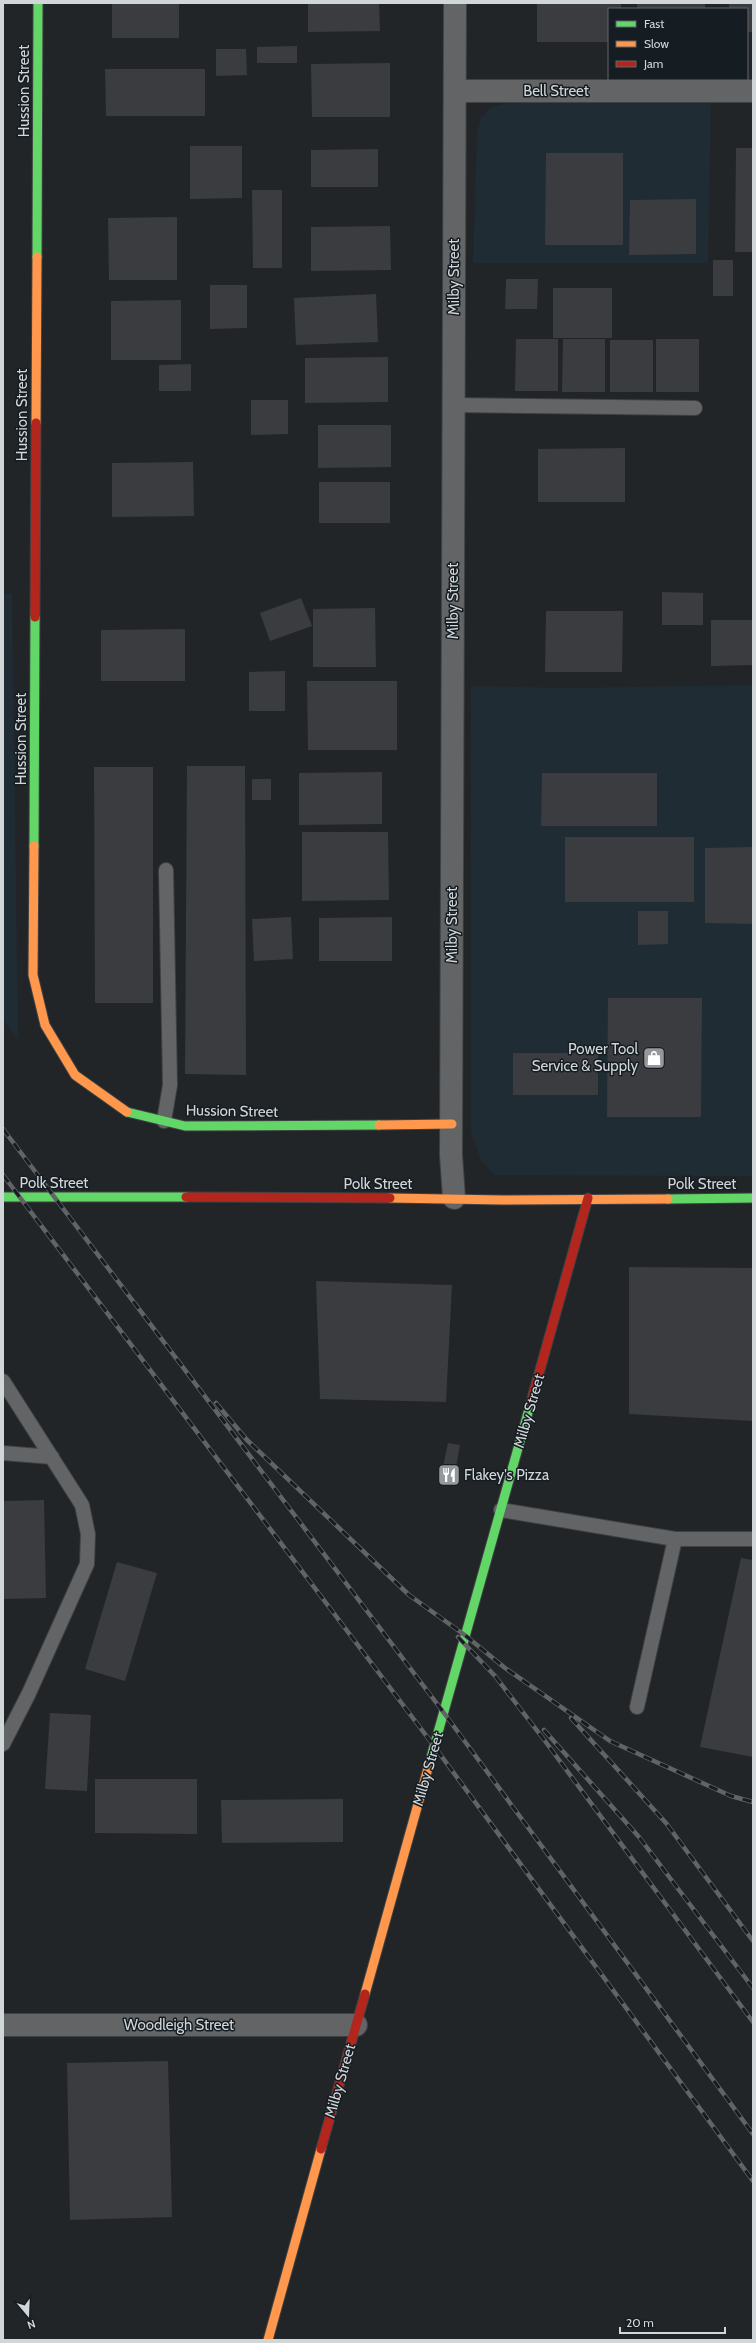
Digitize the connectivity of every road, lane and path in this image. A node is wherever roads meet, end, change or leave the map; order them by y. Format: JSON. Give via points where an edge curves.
{"nodes":[{"id":1,"x":38,"y":3,"type":"edge"},
{"id":2,"x":455,"y":3,"type":"edge"},
{"id":3,"x":455,"y":91,"type":"junction"},
{"id":4,"x":753,"y":91,"type":"edge"},
{"id":5,"x":454,"y":405,"type":"junction"},
{"id":6,"x":695,"y":408,"type":"dead end"},
{"id":7,"x":166,"y":870,"type":"dead end"},
{"id":8,"x":164,"y":1122,"type":"junction"},
{"id":9,"x":452,"y":1124,"type":"junction"},
{"id":10,"x":3,"y":1198,"type":"edge"},
{"id":11,"x":454,"y":1198,"type":"junction"},
{"id":12,"x":588,"y":1198,"type":"junction"},
{"id":13,"x":753,"y":1198,"type":"edge"},
{"id":14,"x":3,"y":1381,"type":"edge"},
{"id":15,"x":3,"y":1453,"type":"edge"},
{"id":16,"x":52,"y":1457,"type":"junction"},
{"id":17,"x":501,"y":1510,"type":"junction"},
{"id":18,"x":675,"y":1539,"type":"junction"},
{"id":19,"x":753,"y":1539,"type":"edge"},
{"id":20,"x":637,"y":1706,"type":"dead end"},
{"id":21,"x":3,"y":1744,"type":"edge"},
{"id":22,"x":3,"y":2025,"type":"edge"},
{"id":23,"x":356,"y":2025,"type":"junction"},
{"id":24,"x":268,"y":2340,"type":"edge"}],
"edges":[{"from":1,"to":8,"type":"street","name":"Hussion Street","via":[[33,975],[45,1025],[75,1075],[130,1114]]},
{"from":2,"to":3,"type":"street","name":"Milby Street"},
{"from":3,"to":4,"type":"street","name":"Bell Street"},
{"from":3,"to":5,"type":"street","name":"Milby Street"},
{"from":5,"to":6,"type":"lane"},
{"from":5,"to":9,"type":"street","name":"Milby Street"},
{"from":7,"to":8,"type":"lane","via":[[170,1085]]},
{"from":8,"to":9,"type":"street","name":"Hussion Street","via":[[185,1126]]},
{"from":9,"to":11,"type":"street","name":"Milby Street"},
{"from":10,"to":11,"type":"street","name":"Polk Street"},
{"from":11,"to":12,"type":"street","name":"Polk Street"},
{"from":12,"to":13,"type":"street","name":"Polk Street"},
{"from":12,"to":17,"type":"street","name":"Milby Street"},
{"from":14,"to":16,"type":"lane"},
{"from":15,"to":16,"type":"lane"},
{"from":16,"to":21,"type":"lane","via":[[82,1505],[88,1534],[87,1564]]},
{"from":17,"to":18,"type":"lane"},
{"from":17,"to":23,"type":"street","name":"Milby Street"},
{"from":18,"to":19,"type":"lane"},
{"from":18,"to":20,"type":"lane"},
{"from":22,"to":23,"type":"street","name":"Woodleigh Street"},
{"from":23,"to":24,"type":"street","name":"Milby Street"}]}
